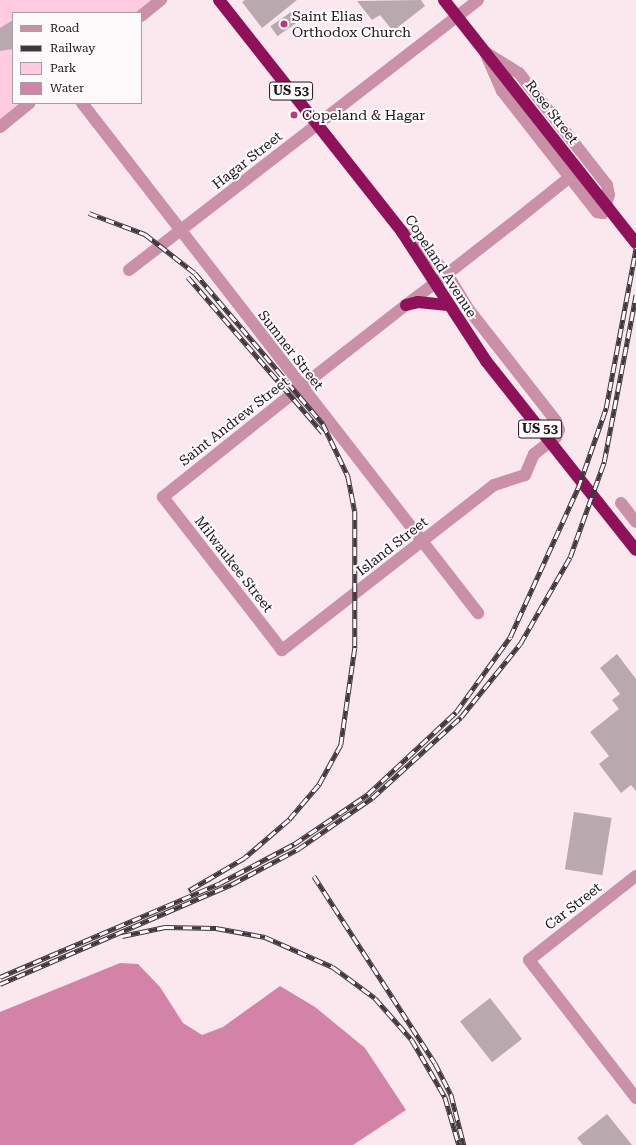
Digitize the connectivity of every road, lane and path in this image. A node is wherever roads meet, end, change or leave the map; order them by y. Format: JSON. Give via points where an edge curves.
{"nodes":[{"id":1,"x":161,"y":0,"type":"edge"},
{"id":2,"x":219,"y":0,"type":"edge"},
{"id":3,"x":444,"y":0,"type":"edge"},
{"id":4,"x":478,"y":0,"type":"edge"},
{"id":5,"x":142,"y":15,"type":"edge"},
{"id":6,"x":457,"y":17,"type":"junction"},
{"id":7,"x":485,"y":52,"type":"junction"},
{"id":8,"x":29,"y":104,"type":"edge"},
{"id":9,"x":83,"y":104,"type":"edge"},
{"id":10,"x":317,"y":125,"type":"junction"},
{"id":11,"x":0,"y":127,"type":"edge"},
{"id":12,"x":570,"y":177,"type":"junction"},
{"id":13,"x":180,"y":231,"type":"junction"},
{"id":14,"x":402,"y":232,"type":"junction"},
{"id":15,"x":636,"y":243,"type":"edge"},
{"id":16,"x":129,"y":270,"type":"dead end"},
{"id":17,"x":447,"y":274,"type":"junction"},
{"id":18,"x":436,"y":282,"type":"junction"},
{"id":19,"x":406,"y":305,"type":"junction"},
{"id":20,"x":448,"y":305,"type":"junction"},
{"id":21,"x":301,"y":388,"type":"junction"},
{"id":22,"x":163,"y":497,"type":"joint"},
{"id":23,"x":621,"y":503,"type":"dead end"},
{"id":24,"x":636,"y":522,"type":"edge"},
{"id":25,"x":421,"y":543,"type":"junction"},
{"id":26,"x":636,"y":550,"type":"edge"},
{"id":27,"x":478,"y":613,"type":"dead end"},
{"id":28,"x":282,"y":650,"type":"joint"},
{"id":29,"x":636,"y":876,"type":"edge"},
{"id":30,"x":636,"y":1098,"type":"edge"}],
"edges":[{"from":1,"to":5,"type":"street"},
{"from":2,"to":10,"type":"highway","name":"Copeland Avenue","number":"US 53"},
{"from":3,"to":6,"type":"highway","name":"Rose Street"},
{"from":4,"to":6,"type":"street","name":"Hagar Street"},
{"from":6,"to":7,"type":"highway","name":"Rose Street"},
{"from":6,"to":10,"type":"street","name":"Hagar Street"},
{"from":7,"to":12,"type":"street","via":[[502,91]]},
{"from":7,"to":12,"type":"street","via":[[519,73],[607,185],[609,195],[603,213],[597,212]]},
{"from":7,"to":15,"type":"highway","name":"Rose Street"},
{"from":8,"to":11,"type":"street"},
{"from":9,"to":13,"type":"street","name":"Sumner Street"},
{"from":10,"to":13,"type":"street","name":"Hagar Street"},
{"from":10,"to":14,"type":"highway","name":"Copeland Avenue","number":"US 53"},
{"from":12,"to":17,"type":"street","name":"Saint Andrew Street"},
{"from":13,"to":16,"type":"street","name":"Hagar Street"},
{"from":13,"to":21,"type":"street","name":"Sumner Street"},
{"from":14,"to":17,"type":"street","via":[[419,243]]},
{"from":14,"to":18,"type":"highway","name":"Copeland Avenue","number":"US 53"},
{"from":17,"to":18,"type":"street","name":"Saint Andrew Street"},
{"from":17,"to":25,"type":"street","name":"Island Street","via":[[468,310],[559,426],[556,437],[534,454],[525,475],[494,485]]},
{"from":18,"to":19,"type":"street","name":"Saint Andrew Street"},
{"from":18,"to":20,"type":"highway","name":"Copeland Avenue","number":"US 53"},
{"from":19,"to":20,"type":"highway","via":[[418,302]]},
{"from":19,"to":21,"type":"street","name":"Saint Andrew Street"},
{"from":20,"to":26,"type":"highway","name":"Copeland Avenue","number":"US 53","via":[[486,361]]},
{"from":21,"to":22,"type":"street","name":"Saint Andrew Street"},
{"from":21,"to":25,"type":"street","name":"Sumner Street"},
{"from":22,"to":28,"type":"street","name":"Milwaukee Street"},
{"from":23,"to":24,"type":"street"},
{"from":25,"to":27,"type":"street","name":"Sumner Street"},
{"from":25,"to":28,"type":"street","name":"Island Street"},
{"from":29,"to":30,"type":"street","name":"Car Street","via":[[529,960]]}]}
